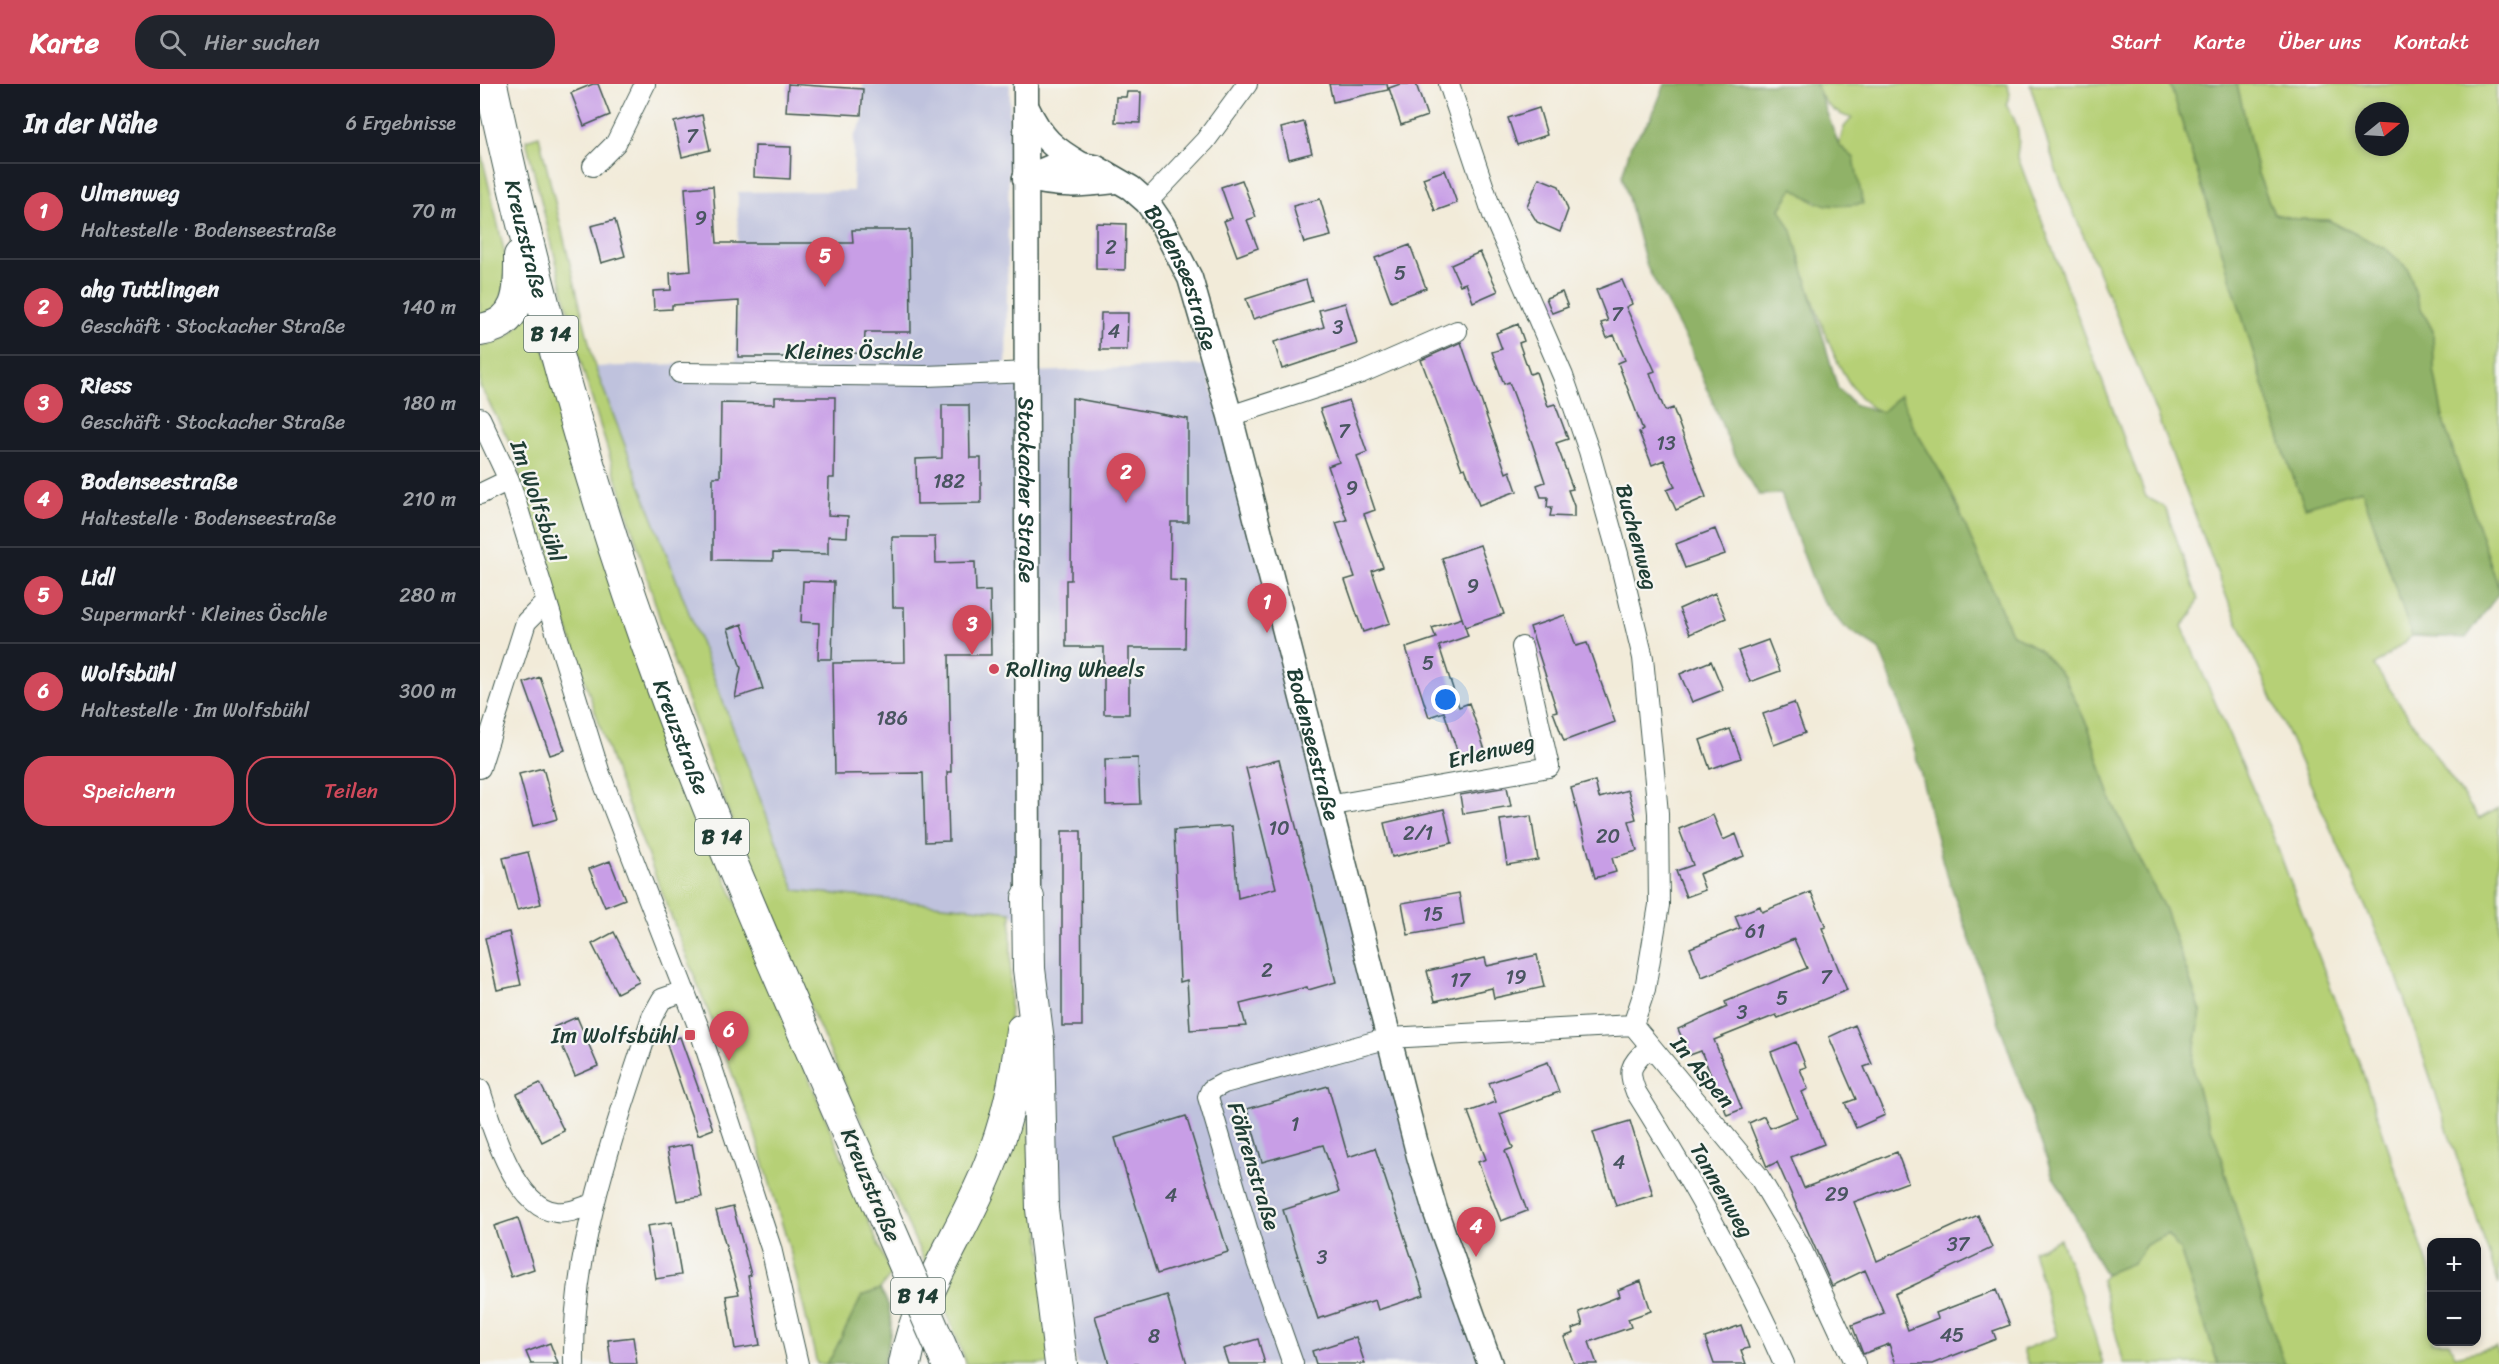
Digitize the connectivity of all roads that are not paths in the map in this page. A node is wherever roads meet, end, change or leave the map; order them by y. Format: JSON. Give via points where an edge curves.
{"nodes":[{"id":1,"x":491,"y":84,"type":"edge"},
{"id":2,"x":645,"y":84,"type":"edge"},
{"id":3,"x":1247,"y":84,"type":"edge"},
{"id":4,"x":1449,"y":84,"type":"edge"},
{"id":5,"x":1026,"y":95,"type":"edge"},
{"id":6,"x":1082,"y":165,"type":"junction"},
{"id":7,"x":593,"y":166,"type":"dead end"},
{"id":8,"x":1024,"y":178,"type":"junction"},
{"id":9,"x":1115,"y":181,"type":"junction"},
{"id":10,"x":1148,"y":202,"type":"junction"},
{"id":11,"x":525,"y":232,"type":"junction"},
{"id":12,"x":480,"y":330,"type":"edge"},
{"id":13,"x":1457,"y":331,"type":"dead end"},
{"id":14,"x":1029,"y":372,"type":"junction"},
{"id":15,"x":680,"y":374,"type":"dead end"},
{"id":16,"x":1230,"y":416,"type":"junction"},
{"id":17,"x":480,"y":417,"type":"edge"},
{"id":18,"x":509,"y":480,"type":"junction"},
{"id":19,"x":480,"y":494,"type":"edge"},
{"id":20,"x":546,"y":602,"type":"junction"},
{"id":21,"x":1522,"y":646,"type":"dead end"},
{"id":22,"x":480,"y":768,"type":"edge"},
{"id":23,"x":1328,"y":806,"type":"junction"},
{"id":24,"x":1028,"y":898,"type":"joint"},
{"id":25,"x":1029,"y":969,"type":"junction"},
{"id":26,"x":686,"y":991,"type":"junction"},
{"id":27,"x":1633,"y":1025,"type":"junction"},
{"id":28,"x":1389,"y":1038,"type":"junction"},
{"id":29,"x":1650,"y":1046,"type":"junction"},
{"id":30,"x":480,"y":1090,"type":"edge"},
{"id":31,"x":592,"y":1204,"type":"junction"},
{"id":32,"x":574,"y":1364,"type":"edge"},
{"id":33,"x":798,"y":1364,"type":"edge"},
{"id":34,"x":905,"y":1364,"type":"edge"},
{"id":35,"x":948,"y":1364,"type":"edge"},
{"id":36,"x":1061,"y":1364,"type":"edge"},
{"id":37,"x":1293,"y":1364,"type":"edge"},
{"id":38,"x":1490,"y":1364,"type":"edge"},
{"id":39,"x":1784,"y":1364,"type":"edge"},
{"id":40,"x":1855,"y":1364,"type":"edge"}],
"edges":[{"from":1,"to":11,"type":"main road","name":"Kreuzstraße","number":"B 14"},
{"from":2,"to":7,"type":"street","via":[[616,143]]},
{"from":3,"to":10,"type":"street","via":[[1205,141]]},
{"from":4,"to":27,"type":"street","name":"Buchenweg","via":[[1492,215],[1563,376],[1618,554],[1643,658],[1658,813],[1659,905],[1646,989]]},
{"from":5,"to":6,"type":"street","name":"Bodenseestraße","via":[[1040,131],[1056,151]]},
{"from":5,"to":8,"type":"street","name":"Stockacher Straße"},
{"from":6,"to":8,"type":"street","via":[[1051,167]]},
{"from":6,"to":9,"type":"street","name":"Bodenseestraße","via":[[1095,167]]},
{"from":8,"to":9,"type":"street","via":[[1054,186]]},
{"from":8,"to":14,"type":"street","name":"Stockacher Straße"},
{"from":9,"to":10,"type":"street","name":"Bodenseestraße"},
{"from":10,"to":16,"type":"street","name":"Bodenseestraße","via":[[1176,246],[1190,278]]},
{"from":11,"to":12,"type":"main road","via":[[520,255],[520,294],[513,312]]},
{"from":11,"to":35,"type":"main road","name":"Kreuzstraße","number":"B 14","bridge":true,"via":[[580,436],[618,561],[663,688],[709,806]]},
{"from":13,"to":16,"type":"street","via":[[1361,373]]},
{"from":14,"to":15,"type":"street","name":"Kleines Öschle","via":[[925,376]]},
{"from":14,"to":24,"type":"street","name":"Stockacher Straße"},
{"from":16,"to":23,"type":"street","name":"Bodenseestraße"},
{"from":17,"to":18,"type":"street","name":"Im Wolfsbühl"},
{"from":18,"to":19,"type":"street"},
{"from":18,"to":20,"type":"street","name":"Im Wolfsbühl"},
{"from":20,"to":22,"type":"street","via":[[526,622]]},
{"from":20,"to":26,"type":"street","name":"Im Wolfsbühl","via":[[600,774]]},
{"from":21,"to":23,"type":"street","name":"Erlenweg","via":[[1549,767]]},
{"from":23,"to":28,"type":"street","name":"Bodenseestraße"},
{"from":24,"to":25,"type":"main road"},
{"from":25,"to":34,"type":"main road","via":[[1019,1065],[1005,1120],[989,1168],[929,1286]]},
{"from":25,"to":36,"type":"main road","via":[[1038,1041],[1042,1209]]},
{"from":26,"to":31,"type":"street","via":[[662,999],[652,1017]]},
{"from":26,"to":33,"type":"street","name":"Im Wolfsbühl","via":[[771,1248]]},
{"from":27,"to":28,"type":"street"},
{"from":27,"to":29,"type":"street","name":"In Aspen"},
{"from":28,"to":37,"type":"street","name":"Föhrenstraße","via":[[1224,1083],[1211,1090],[1208,1097],[1257,1262]]},
{"from":28,"to":38,"type":"street","name":"Bodenseestraße","via":[[1435,1210]]},
{"from":29,"to":39,"type":"street","name":"Tannenweg","via":[[1633,1064],[1629,1075],[1636,1092],[1700,1195]]},
{"from":29,"to":40,"type":"street","name":"In Aspen","via":[[1759,1177],[1800,1246]]},
{"from":30,"to":31,"type":"street","via":[[493,1131],[523,1191],[538,1206],[556,1212]]},
{"from":31,"to":32,"type":"street","via":[[577,1285]]}]}
